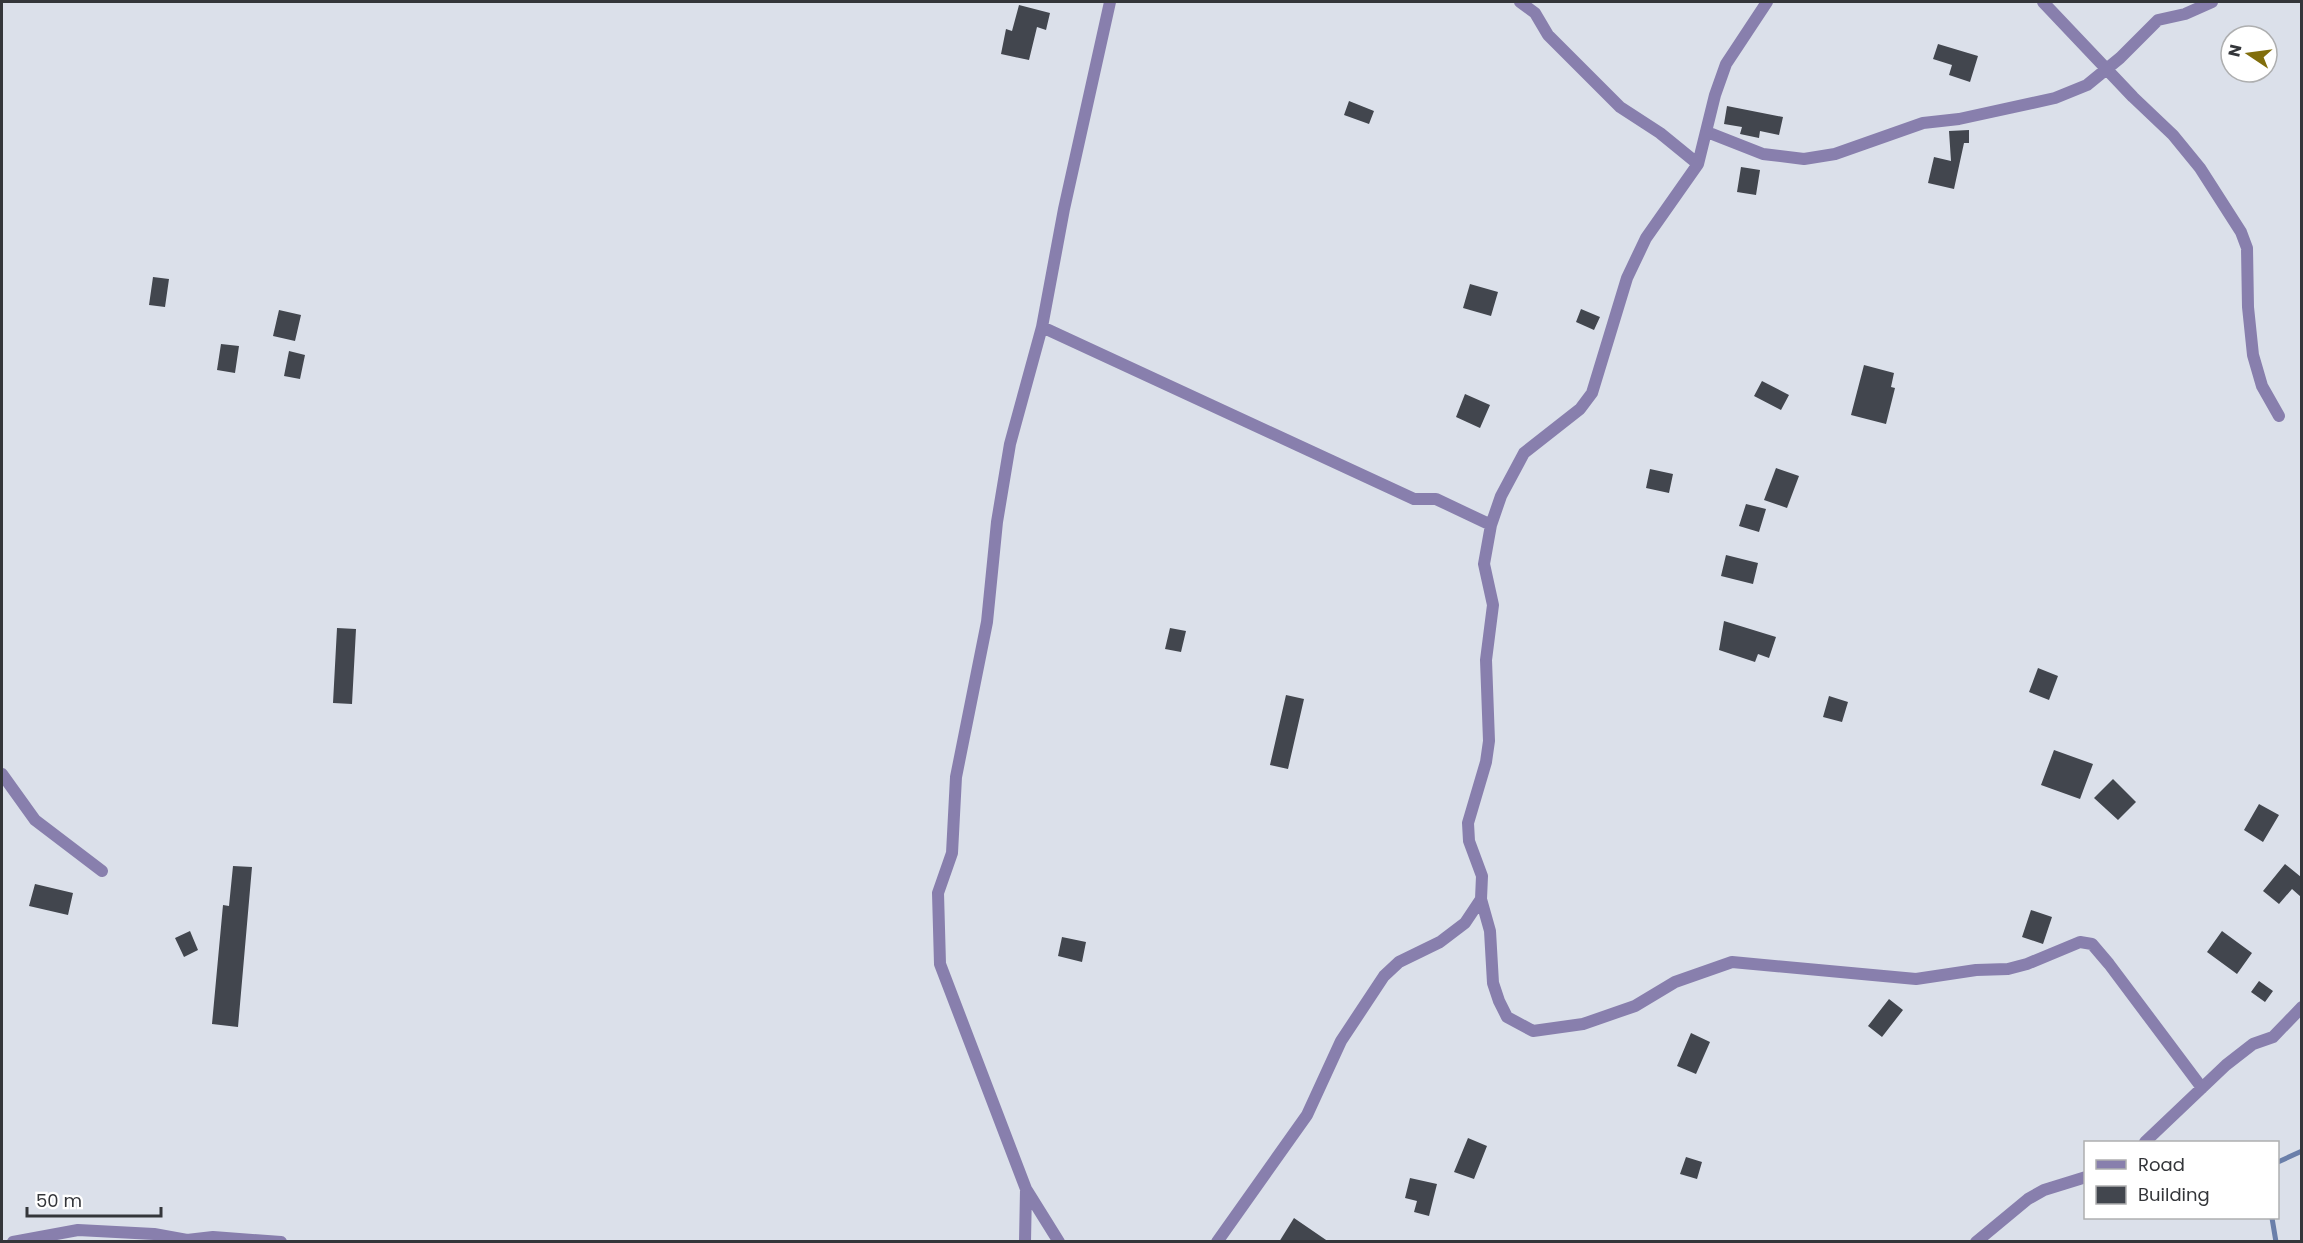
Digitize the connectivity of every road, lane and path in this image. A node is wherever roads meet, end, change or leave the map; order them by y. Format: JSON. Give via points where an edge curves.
{"nodes":[{"id":1,"x":1110,"y":2,"type":"edge"},
{"id":2,"x":1520,"y":2,"type":"edge"},
{"id":3,"x":1767,"y":2,"type":"edge"},
{"id":4,"x":2043,"y":2,"type":"edge"},
{"id":5,"x":2212,"y":2,"type":"edge"},
{"id":6,"x":2106,"y":69,"type":"junction"},
{"id":7,"x":1707,"y":132,"type":"junction"},
{"id":8,"x":1698,"y":164,"type":"junction"},
{"id":9,"x":1042,"y":327,"type":"junction"},
{"id":10,"x":2279,"y":416,"type":"dead end"},
{"id":11,"x":1491,"y":525,"type":"junction"},
{"id":12,"x":2,"y":774,"type":"edge"},
{"id":13,"x":102,"y":871,"type":"dead end"},
{"id":14,"x":1481,"y":899,"type":"junction"},
{"id":15,"x":2301,"y":1006,"type":"edge"},
{"id":16,"x":2202,"y":1088,"type":"junction"},
{"id":17,"x":2147,"y":1141,"type":"edge"},
{"id":18,"x":2084,"y":1177,"type":"edge"},
{"id":19,"x":1026,"y":1189,"type":"junction"},
{"id":20,"x":13,"y":1242,"type":"edge"},
{"id":21,"x":281,"y":1242,"type":"edge"},
{"id":22,"x":1025,"y":1242,"type":"edge"},
{"id":23,"x":1059,"y":1242,"type":"edge"},
{"id":24,"x":1217,"y":1242,"type":"edge"},
{"id":25,"x":1976,"y":1242,"type":"edge"}],
"edges":[{"from":1,"to":9,"type":"street"},
{"from":2,"to":8,"type":"street","via":[[1535,13],[1548,36],[1620,107]]},
{"from":3,"to":7,"type":"street","via":[[1726,64]]},
{"from":4,"to":6,"type":"street"},
{"from":5,"to":6,"type":"street","via":[[2158,20]]},
{"from":6,"to":7,"type":"street","via":[[2087,85],[2055,98],[1923,123],[1835,154],[1804,159],[1762,154]]},
{"from":6,"to":10,"type":"street","via":[[2173,135],[2200,168],[2241,232],[2247,248],[2253,355],[2262,386]]},
{"from":7,"to":8,"type":"street"},
{"from":8,"to":11,"type":"street","via":[[1646,238],[1632,268],[1592,393],[1580,410],[1524,453]]},
{"from":9,"to":11,"type":"street","via":[[1414,499],[1436,499]]},
{"from":9,"to":19,"type":"street","via":[[1010,444],[987,622],[956,777],[952,853],[938,893],[940,964]]},
{"from":11,"to":14,"type":"street","via":[[1484,564],[1493,605],[1486,660],[1489,741],[1468,823],[1469,840],[1482,876]]},
{"from":12,"to":13,"type":"street","via":[[36,820]]},
{"from":14,"to":16,"type":"street","via":[[1490,931],[1493,983],[1499,1001],[1507,1017],[1533,1031],[1583,1024],[1635,1006],[1675,982],[1732,962],[1916,978],[2008,969],[2080,942],[2092,944],[2103,957]]},
{"from":14,"to":24,"type":"street","via":[[1465,922],[1440,942],[1399,962],[1384,976],[1341,1041],[1307,1115]]},
{"from":15,"to":16,"type":"street","via":[[2273,1037],[2241,1052]]},
{"from":16,"to":17,"type":"street"},
{"from":18,"to":25,"type":"street","via":[[2028,1199]]},
{"from":19,"to":22,"type":"street"},
{"from":19,"to":23,"type":"street"},
{"from":20,"to":21,"type":"street","via":[[78,1230],[187,1240]]}]}
